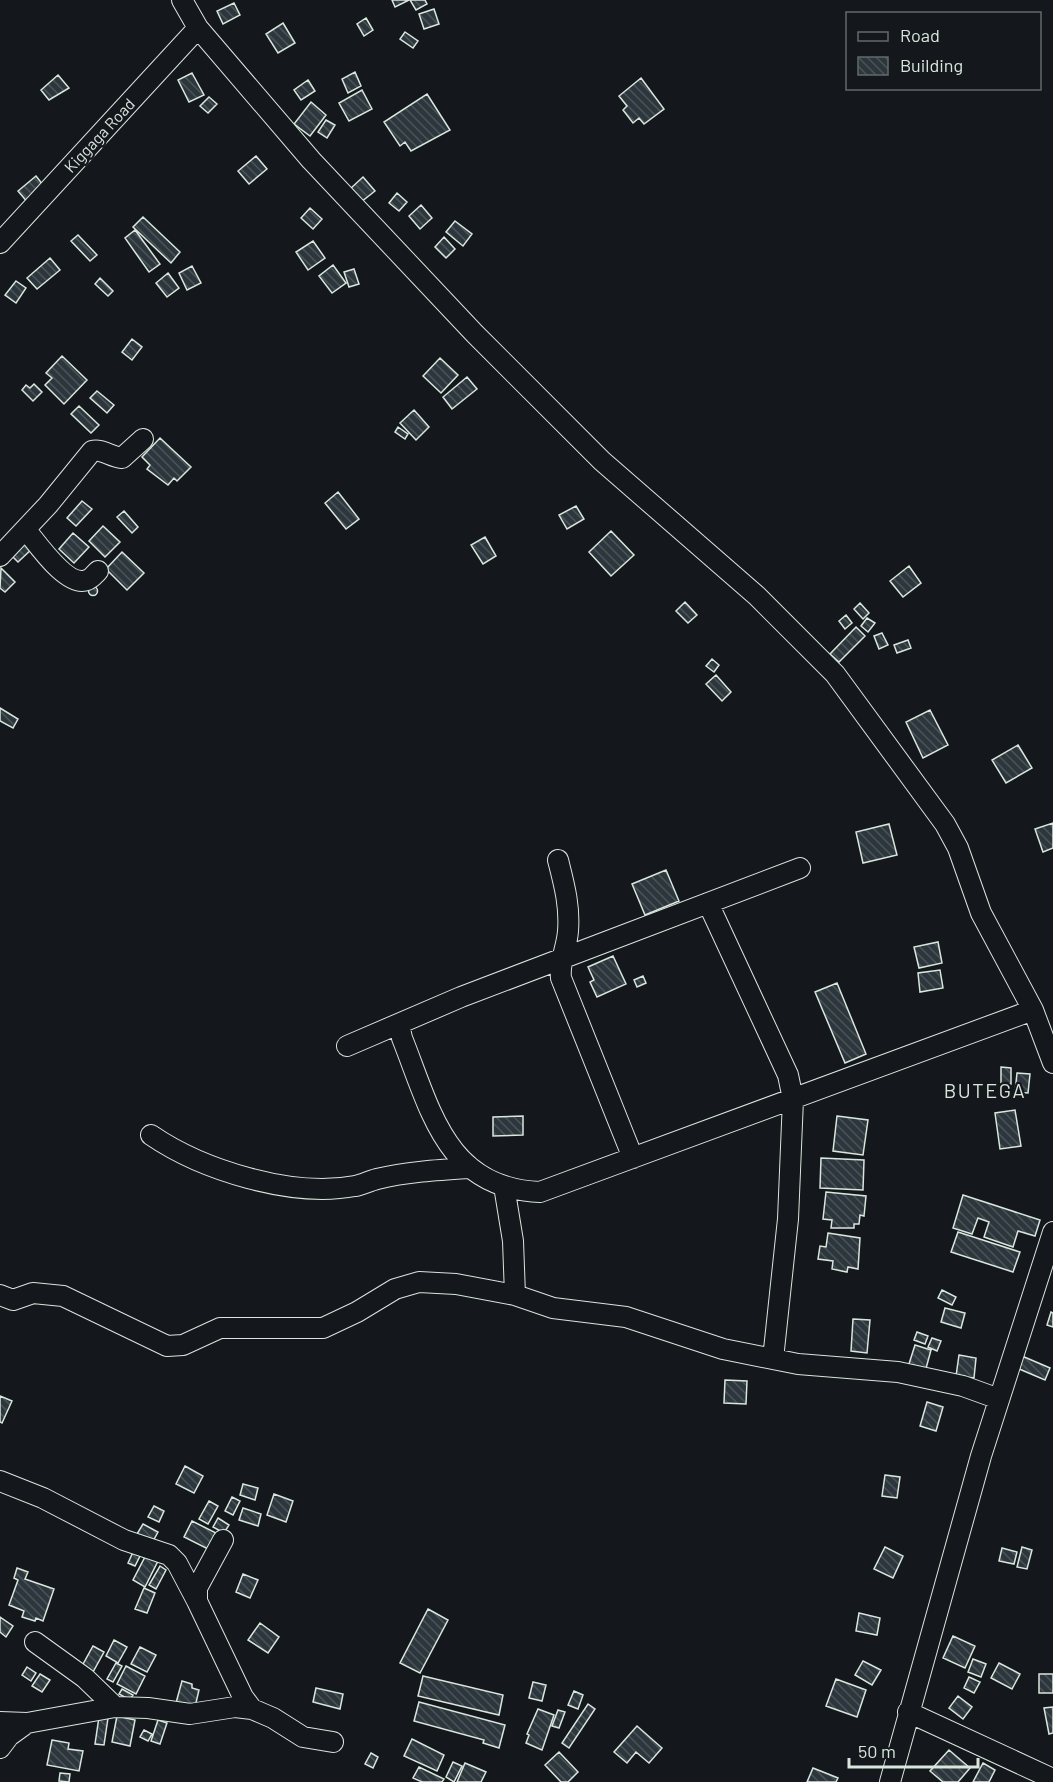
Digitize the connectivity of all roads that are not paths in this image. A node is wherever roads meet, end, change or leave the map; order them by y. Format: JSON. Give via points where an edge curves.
{"nodes":[{"id":1,"x":182,"y":0,"type":"edge"},
{"id":2,"x":198,"y":28,"type":"junction"},
{"id":3,"x":0,"y":243,"type":"edge"},
{"id":4,"x":143,"y":439,"type":"dead end"},
{"id":5,"x":26,"y":530,"type":"junction"},
{"id":6,"x":0,"y":556,"type":"edge"},
{"id":7,"x":98,"y":571,"type":"dead end"},
{"id":8,"x":558,"y":860,"type":"dead end"},
{"id":9,"x":800,"y":868,"type":"dead end"},
{"id":10,"x":708,"y":903,"type":"junction"},
{"id":11,"x":563,"y":958,"type":"junction"},
{"id":12,"x":1033,"y":1010,"type":"junction"},
{"id":13,"x":399,"y":1024,"type":"junction"},
{"id":14,"x":347,"y":1046,"type":"dead end"},
{"id":15,"x":1053,"y":1063,"type":"edge"},
{"id":16,"x":794,"y":1099,"type":"junction"},
{"id":17,"x":151,"y":1135,"type":"dead end"},
{"id":18,"x":633,"y":1158,"type":"junction"},
{"id":19,"x":468,"y":1167,"type":"junction"},
{"id":20,"x":504,"y":1186,"type":"junction"},
{"id":21,"x":1053,"y":1232,"type":"edge"},
{"id":22,"x":0,"y":1295,"type":"edge"},
{"id":23,"x":515,"y":1295,"type":"junction"},
{"id":24,"x":773,"y":1359,"type":"junction"},
{"id":25,"x":999,"y":1400,"type":"junction"},
{"id":26,"x":0,"y":1481,"type":"edge"},
{"id":27,"x":223,"y":1540,"type":"dead end"},
{"id":28,"x":197,"y":1601,"type":"junction"},
{"id":29,"x":35,"y":1642,"type":"dead end"},
{"id":30,"x":115,"y":1707,"type":"junction"},
{"id":31,"x":252,"y":1709,"type":"junction"},
{"id":32,"x":908,"y":1712,"type":"junction"},
{"id":33,"x":0,"y":1722,"type":"edge"},
{"id":34,"x":27,"y":1723,"type":"junction"},
{"id":35,"x":333,"y":1742,"type":"dead end"},
{"id":36,"x":0,"y":1748,"type":"edge"},
{"id":37,"x":1053,"y":1779,"type":"edge"},
{"id":38,"x":890,"y":1782,"type":"edge"}],
"edges":[{"from":1,"to":2,"type":"street"},
{"from":2,"to":3,"type":"street","name":"Kiggaga Road"},
{"from":2,"to":12,"type":"street","via":[[311,160],[550,411],[757,596],[835,674],[945,825],[958,848],[981,913]]},
{"from":4,"to":5,"type":"street","via":[[122,458],[92,451]]},
{"from":5,"to":6,"type":"street"},
{"from":5,"to":7,"type":"street","via":[[60,570],[76,581],[87,580]]},
{"from":8,"to":11,"type":"street","via":[[569,902]]},
{"from":9,"to":10,"type":"street"},
{"from":10,"to":11,"type":"street"},
{"from":10,"to":16,"type":"street","via":[[788,1075]]},
{"from":11,"to":13,"type":"street"},
{"from":11,"to":18,"type":"street","via":[[561,978]]},
{"from":12,"to":15,"type":"street"},
{"from":12,"to":16,"type":"street"},
{"from":13,"to":14,"type":"street"},
{"from":13,"to":19,"type":"street","via":[[442,1138]]},
{"from":16,"to":18,"type":"street"},
{"from":16,"to":24,"type":"street","via":[[788,1219]]},
{"from":17,"to":19,"type":"street","via":[[173,1150],[272,1184],[355,1186],[406,1174]]},
{"from":18,"to":20,"type":"street","via":[[540,1192],[513,1191]]},
{"from":19,"to":20,"type":"street"},
{"from":20,"to":23,"type":"street","via":[[513,1241]]},
{"from":21,"to":25,"type":"street"},
{"from":22,"to":23,"type":"street","via":[[13,1300],[33,1293],[63,1296],[167,1347],[183,1345],[220,1328],[323,1328],[395,1288],[419,1282]]},
{"from":23,"to":24,"type":"street","via":[[553,1308],[626,1317],[723,1349]]},
{"from":24,"to":25,"type":"street","via":[[898,1372],[963,1386]]},
{"from":25,"to":32,"type":"street"},
{"from":26,"to":28,"type":"street","via":[[43,1498],[124,1540],[169,1555]]},
{"from":27,"to":28,"type":"street","via":[[197,1588]]},
{"from":28,"to":31,"type":"street"},
{"from":29,"to":30,"type":"street","via":[[86,1678]]},
{"from":30,"to":31,"type":"street","via":[[190,1714],[235,1707]]},
{"from":30,"to":34,"type":"street"},
{"from":31,"to":35,"type":"street","via":[[303,1737]]},
{"from":32,"to":37,"type":"street"},
{"from":32,"to":38,"type":"street"},
{"from":33,"to":34,"type":"street"},
{"from":34,"to":36,"type":"street"}]}
